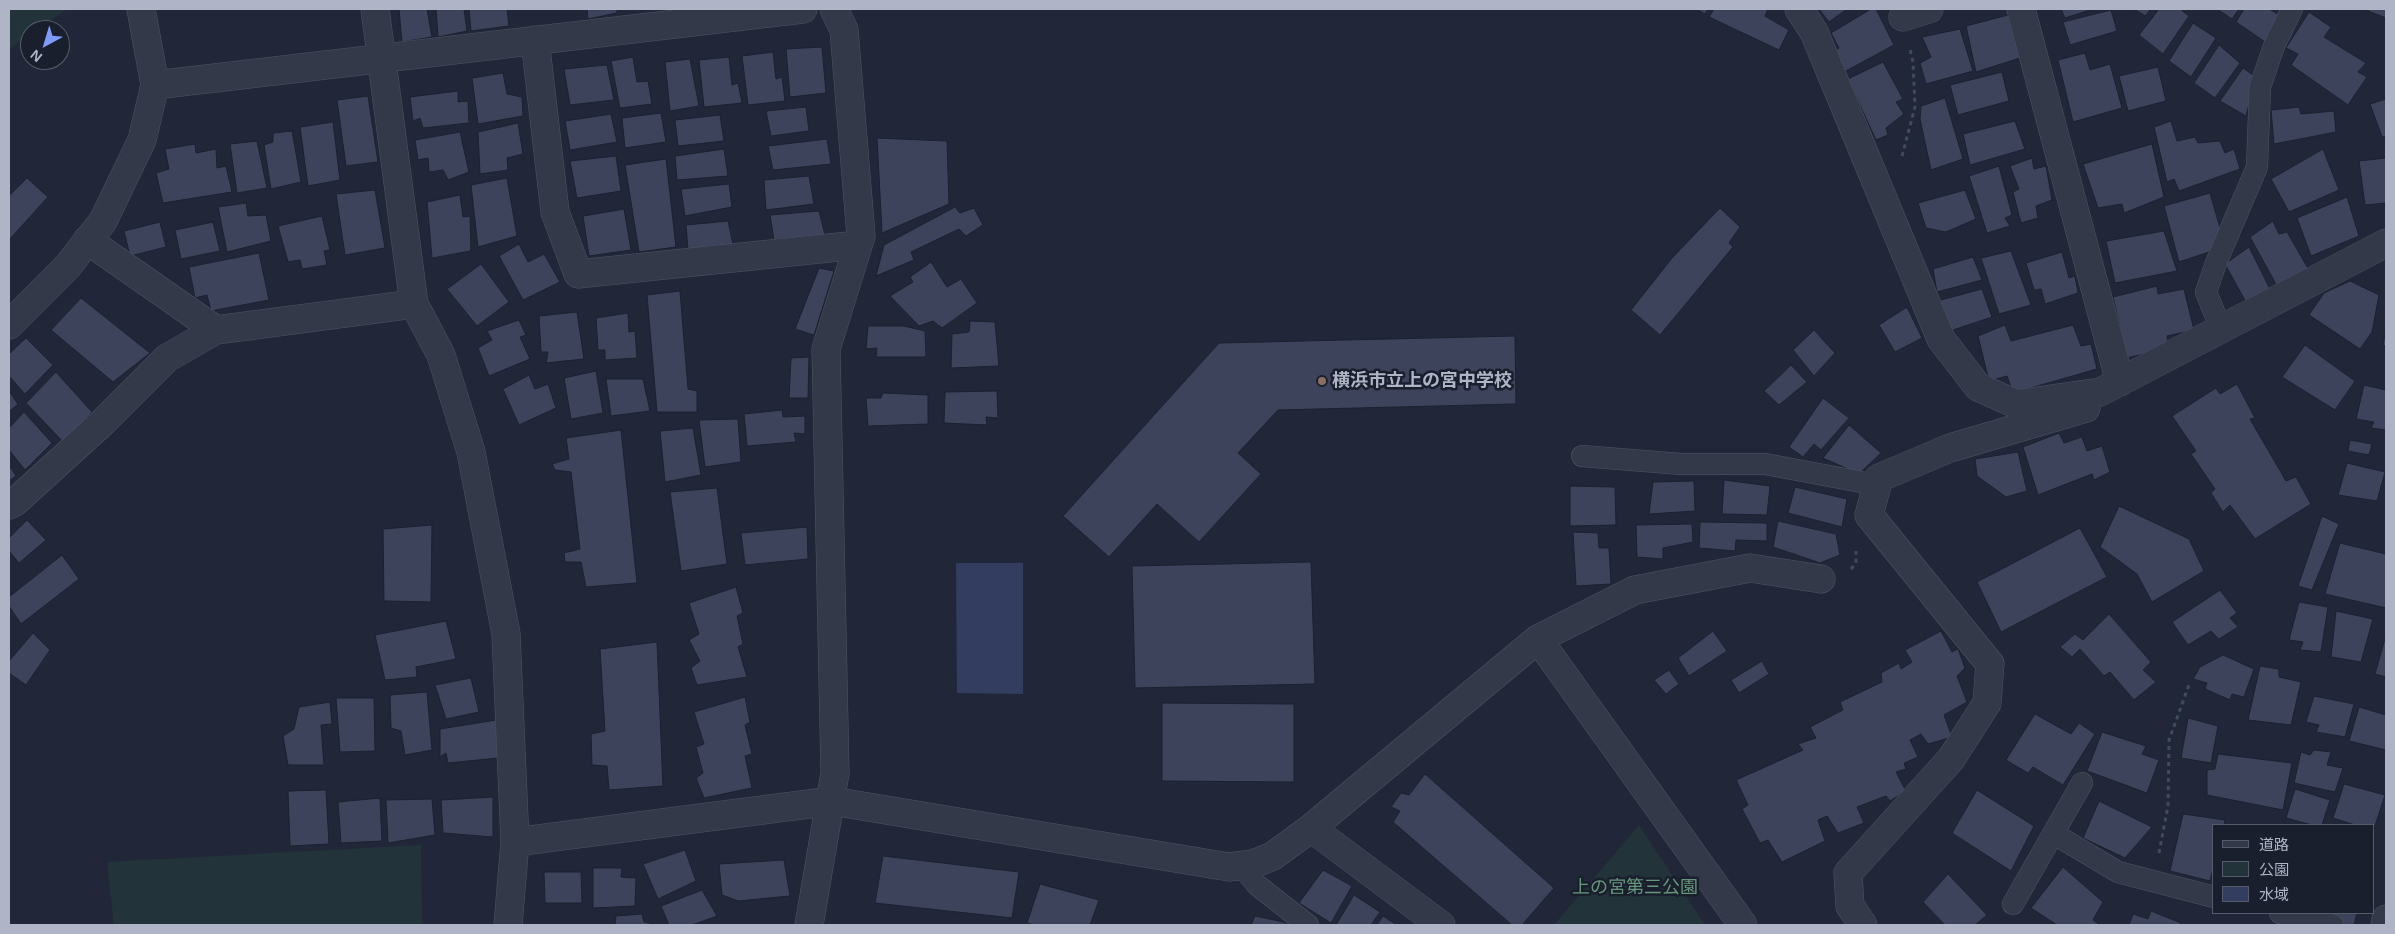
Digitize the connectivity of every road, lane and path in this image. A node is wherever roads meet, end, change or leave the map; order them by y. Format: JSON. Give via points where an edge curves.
{"nodes":[{"id":1,"x":141,"y":9,"type":"edge"},
{"id":2,"x":375,"y":9,"type":"edge"},
{"id":3,"x":803,"y":9,"type":"edge"},
{"id":4,"x":834,"y":9,"type":"edge"},
{"id":5,"x":1799,"y":9,"type":"edge"},
{"id":6,"x":2021,"y":9,"type":"edge"},
{"id":7,"x":2292,"y":9,"type":"edge"},
{"id":8,"x":1916,"y":13,"type":"edge"},
{"id":9,"x":535,"y":40,"type":"junction"},
{"id":10,"x":382,"y":58,"type":"junction"},
{"id":11,"x":155,"y":85,"type":"junction"},
{"id":12,"x":1900,"y":163,"type":"dead end"},
{"id":13,"x":88,"y":240,"type":"junction"},
{"id":14,"x":2386,"y":243,"type":"edge"},
{"id":15,"x":858,"y":245,"type":"junction"},
{"id":16,"x":414,"y":304,"type":"junction"},
{"id":17,"x":9,"y":325,"type":"edge"},
{"id":18,"x":2221,"y":329,"type":"junction"},
{"id":19,"x":216,"y":330,"type":"junction"},
{"id":20,"x":2110,"y":387,"type":"junction"},
{"id":21,"x":1582,"y":456,"type":"dead end"},
{"id":22,"x":1877,"y":485,"type":"junction"},
{"id":23,"x":9,"y":505,"type":"edge"},
{"id":24,"x":1870,"y":515,"type":"junction"},
{"id":25,"x":1821,"y":579,"type":"joint"},
{"id":26,"x":1538,"y":639,"type":"junction"},
{"id":27,"x":2190,"y":682,"type":"dead end"},
{"id":28,"x":2082,"y":783,"type":"dead end"},
{"id":29,"x":832,"y":801,"type":"junction"},
{"id":30,"x":1311,"y":828,"type":"junction"},
{"id":31,"x":2054,"y":834,"type":"junction"},
{"id":32,"x":515,"y":842,"type":"junction"},
{"id":33,"x":1241,"y":866,"type":"junction"},
{"id":34,"x":2149,"y":882,"type":"junction"},
{"id":35,"x":2212,"y":897,"type":"edge"},
{"id":36,"x":2013,"y":904,"type":"dead end"},
{"id":37,"x":2284,"y":914,"type":"edge"},
{"id":38,"x":2386,"y":919,"type":"edge"},
{"id":39,"x":508,"y":925,"type":"edge"},
{"id":40,"x":809,"y":925,"type":"edge"},
{"id":41,"x":1308,"y":925,"type":"edge"},
{"id":42,"x":1441,"y":925,"type":"edge"},
{"id":43,"x":1742,"y":925,"type":"edge"},
{"id":44,"x":1863,"y":925,"type":"edge"},
{"id":45,"x":2333,"y":925,"type":"edge"},
{"id":46,"x":2385,"y":925,"type":"edge"}],
"edges":[{"from":1,"to":11,"type":"street"},
{"from":2,"to":10,"type":"street"},
{"from":3,"to":9,"type":"street"},
{"from":4,"to":15,"type":"street","via":[[844,30],[861,236]]},
{"from":5,"to":20,"type":"street","via":[[1818,41],[1941,339],[1978,387],[2016,404]]},
{"from":6,"to":20,"type":"street"},
{"from":7,"to":18,"type":"lane","via":[[2274,46],[2260,87],[2257,167],[2206,292]]},
{"from":8,"to":12,"type":"path","via":[[1915,107]]},
{"from":9,"to":10,"type":"street"},
{"from":9,"to":15,"type":"street","via":[[554,212],[578,274]]},
{"from":10,"to":11,"type":"street"},
{"from":10,"to":16,"type":"street"},
{"from":11,"to":13,"type":"street","via":[[142,140],[130,169],[103,221]]},
{"from":13,"to":17,"type":"street"},
{"from":13,"to":19,"type":"street"},
{"from":14,"to":18,"type":"street"},
{"from":15,"to":29,"type":"street","via":[[826,349],[835,773]]},
{"from":16,"to":19,"type":"street"},
{"from":16,"to":32,"type":"street","via":[[441,355],[472,452],[506,634]]},
{"from":18,"to":20,"type":"street"},
{"from":19,"to":23,"type":"street","via":[[167,358],[103,422]]},
{"from":20,"to":22,"type":"street","via":[[2088,407],[1950,448],[1879,478]]},
{"from":21,"to":22,"type":"lane","via":[[1681,464],[1765,464]]},
{"from":22,"to":24,"type":"street"},
{"from":24,"to":25,"type":"path","via":[[1858,530],[1856,563],[1843,583]]},
{"from":24,"to":44,"type":"street","via":[[1990,664],[1987,704],[1951,758],[1848,873],[1850,906]]},
{"from":25,"to":26,"type":"street","via":[[1750,568],[1635,590]]},
{"from":26,"to":30,"type":"street"},
{"from":26,"to":43,"type":"street"},
{"from":27,"to":34,"type":"path","via":[[2169,740],[2168,806],[2163,840]]},
{"from":28,"to":31,"type":"lane"},
{"from":29,"to":32,"type":"street"},
{"from":29,"to":33,"type":"street","via":[[1229,867]]},
{"from":29,"to":40,"type":"street"},
{"from":30,"to":33,"type":"street","via":[[1273,856]]},
{"from":30,"to":42,"type":"street"},
{"from":31,"to":34,"type":"lane","via":[[2118,872]]},
{"from":31,"to":36,"type":"lane"},
{"from":32,"to":39,"type":"street"},
{"from":33,"to":41,"type":"lane","via":[[1257,885]]},
{"from":34,"to":35,"type":"lane"},
{"from":37,"to":45,"type":"lane"},
{"from":38,"to":46,"type":"street"}]}
